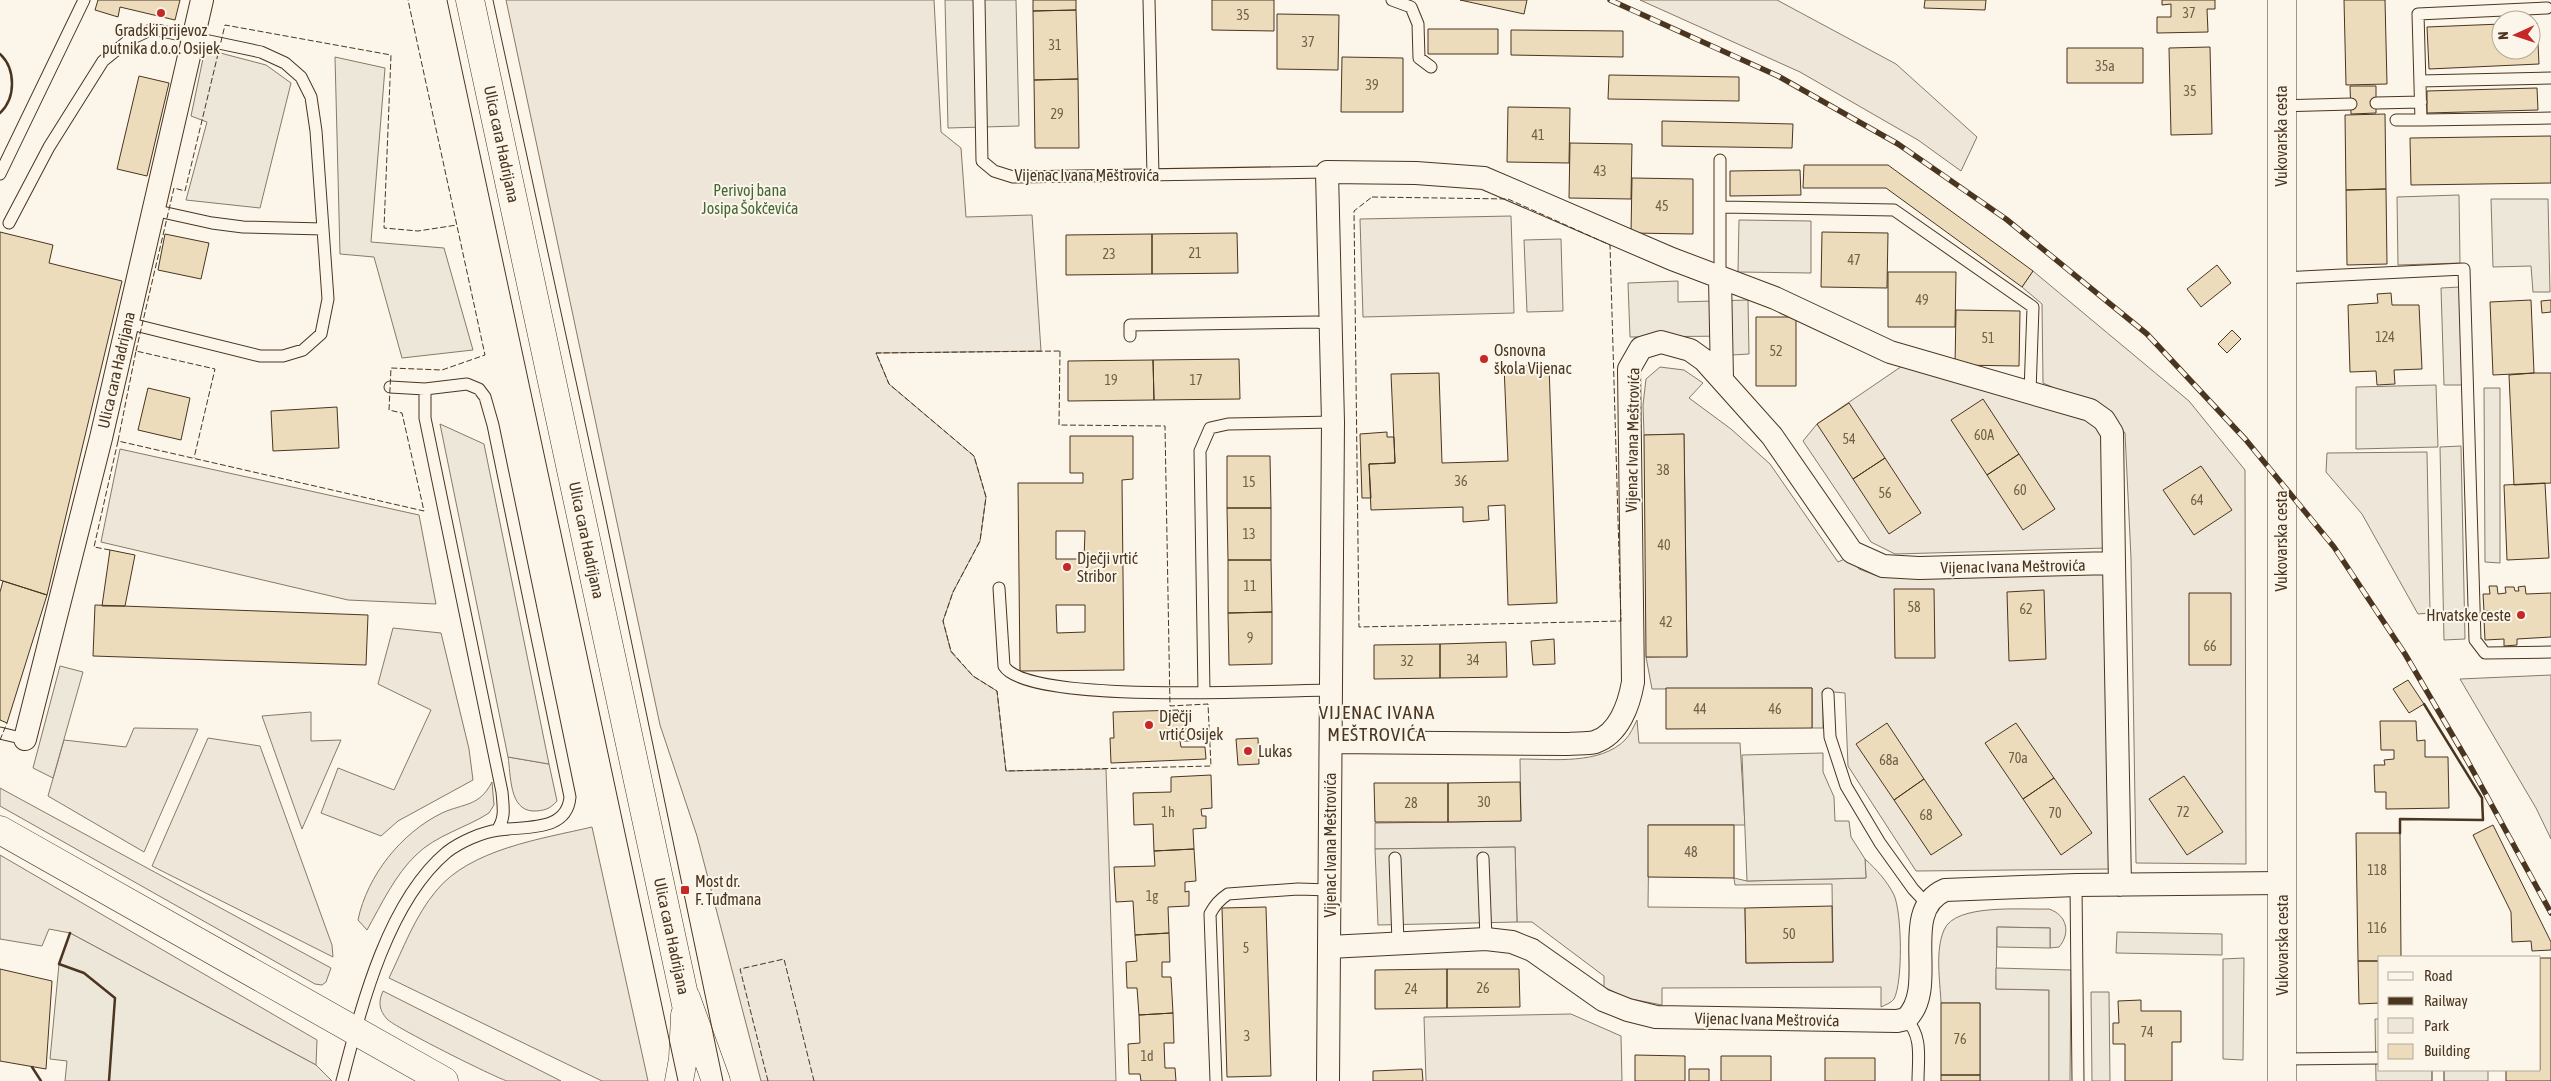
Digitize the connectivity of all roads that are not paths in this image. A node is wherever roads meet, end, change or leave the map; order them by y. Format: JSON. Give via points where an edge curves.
{"nodes":[{"id":1,"x":84,"y":0,"type":"edge"},
{"id":2,"x":202,"y":0,"type":"edge"},
{"id":3,"x":470,"y":0,"type":"edge"},
{"id":4,"x":979,"y":0,"type":"edge"},
{"id":5,"x":1149,"y":0,"type":"edge"},
{"id":6,"x":1392,"y":0,"type":"edge"},
{"id":7,"x":2282,"y":0,"type":"edge"},
{"id":8,"x":2498,"y":5,"type":"edge"},
{"id":9,"x":2546,"y":8,"type":"dead end"},
{"id":10,"x":193,"y":37,"type":"junction"},
{"id":11,"x":1431,"y":67,"type":"dead end"},
{"id":12,"x":2551,"y":78,"type":"edge"},
{"id":13,"x":2420,"y":81,"type":"junction"},
{"id":14,"x":2421,"y":102,"type":"junction"},
{"id":15,"x":2376,"y":103,"type":"dead end"},
{"id":16,"x":2351,"y":104,"type":"dead end"},
{"id":17,"x":2282,"y":106,"type":"junction"},
{"id":18,"x":2551,"y":118,"type":"edge"},
{"id":19,"x":2396,"y":120,"type":"dead end"},
{"id":20,"x":2421,"y":120,"type":"junction"},
{"id":21,"x":1720,"y":160,"type":"dead end"},
{"id":22,"x":1327,"y":172,"type":"junction"},
{"id":23,"x":0,"y":174,"type":"edge"},
{"id":24,"x":1153,"y":176,"type":"junction"},
{"id":25,"x":1721,"y":207,"type":"junction"},
{"id":26,"x":154,"y":210,"type":"junction"},
{"id":27,"x":9,"y":223,"type":"dead end"},
{"id":28,"x":323,"y":229,"type":"junction"},
{"id":29,"x":1720,"y":278,"type":"junction"},
{"id":30,"x":2281,"y":278,"type":"junction"},
{"id":31,"x":128,"y":322,"type":"junction"},
{"id":32,"x":1331,"y":324,"type":"junction"},
{"id":33,"x":1130,"y":336,"type":"dead end"},
{"id":34,"x":1722,"y":379,"type":"junction"},
{"id":35,"x":390,"y":387,"type":"dead end"},
{"id":36,"x":425,"y":389,"type":"junction"},
{"id":37,"x":2030,"y":392,"type":"junction"},
{"id":38,"x":1333,"y":422,"type":"junction"},
{"id":39,"x":2114,"y":563,"type":"junction"},
{"id":40,"x":999,"y":588,"type":"dead end"},
{"id":41,"x":2551,"y":652,"type":"edge"},
{"id":42,"x":1331,"y":690,"type":"junction"},
{"id":43,"x":1204,"y":692,"type":"junction"},
{"id":44,"x":1828,"y":694,"type":"dead end"},
{"id":45,"x":0,"y":733,"type":"edge"},
{"id":46,"x":25,"y":739,"type":"joint"},
{"id":47,"x":1331,"y":742,"type":"junction"},
{"id":48,"x":0,"y":830,"type":"edge"},
{"id":49,"x":497,"y":830,"type":"junction"},
{"id":50,"x":1395,"y":858,"type":"dead end"},
{"id":51,"x":1483,"y":858,"type":"dead end"},
{"id":52,"x":2282,"y":883,"type":"junction"},
{"id":53,"x":2076,"y":884,"type":"junction"},
{"id":54,"x":2120,"y":885,"type":"junction"},
{"id":55,"x":1330,"y":890,"type":"junction"},
{"id":56,"x":1927,"y":904,"type":"junction"},
{"id":57,"x":1486,"y":939,"type":"junction"},
{"id":58,"x":1398,"y":942,"type":"junction"},
{"id":59,"x":1330,"y":947,"type":"junction"},
{"id":60,"x":686,"y":998,"type":"junction"},
{"id":61,"x":1906,"y":1020,"type":"junction"},
{"id":62,"x":355,"y":1031,"type":"junction"},
{"id":63,"x":2378,"y":1058,"type":"edge"},
{"id":64,"x":2282,"y":1070,"type":"edge"},
{"id":65,"x":342,"y":1081,"type":"edge"},
{"id":66,"x":444,"y":1081,"type":"edge"},
{"id":67,"x":679,"y":1081,"type":"edge"},
{"id":68,"x":702,"y":1081,"type":"edge"},
{"id":69,"x":716,"y":1081,"type":"edge"},
{"id":70,"x":1216,"y":1081,"type":"edge"},
{"id":71,"x":1328,"y":1081,"type":"edge"},
{"id":72,"x":1918,"y":1081,"type":"edge"},
{"id":73,"x":2078,"y":1081,"type":"edge"}],
"edges":[{"from":1,"to":23,"type":"lane"},
{"from":2,"to":10,"type":"street","name":"Ulica cara Hadrijana"},
{"from":3,"to":60,"type":"main road","name":"Ulica cara Hadrijana"},
{"from":4,"to":24,"type":"lane","name":"Vijenac Ivana Meštrovića","via":[[982,161],[994,171],[1013,177]]},
{"from":5,"to":24,"type":"lane"},
{"from":6,"to":11,"type":"lane","via":[[1411,7],[1418,24],[1419,58]]},
{"from":7,"to":17,"type":"main road","name":"Vukovarska cesta"},
{"from":8,"to":9,"type":"lane"},
{"from":8,"to":13,"type":"lane","via":[[2418,14]]},
{"from":10,"to":26,"type":"street","name":"Ulica cara Hadrijana"},
{"from":10,"to":27,"type":"lane","via":[[148,31],[128,40],[103,61],[49,148]]},
{"from":10,"to":28,"type":"lane","via":[[261,52],[285,63],[301,77],[311,97],[316,131]]},
{"from":12,"to":13,"type":"lane"},
{"from":13,"to":14,"type":"lane"},
{"from":14,"to":15,"type":"lane"},
{"from":14,"to":20,"type":"lane"},
{"from":16,"to":17,"type":"lane"},
{"from":17,"to":30,"type":"main road","name":"Vukovarska cesta"},
{"from":18,"to":20,"type":"lane"},
{"from":19,"to":20,"type":"lane"},
{"from":21,"to":25,"type":"lane"},
{"from":22,"to":24,"type":"lane","name":"Vijenac Ivana Meštrovića"},
{"from":22,"to":29,"type":"street","name":"Vijenac Ivana Meštrovića","via":[[1484,178]]},
{"from":22,"to":32,"type":"street","name":"Vijenac Ivana Meštrovića"},
{"from":25,"to":29,"type":"lane"},
{"from":25,"to":37,"type":"lane","via":[[1894,210],[2032,307]]},
{"from":26,"to":28,"type":"lane","via":[[243,227]]},
{"from":26,"to":31,"type":"street","name":"Ulica cara Hadrijana"},
{"from":28,"to":31,"type":"lane","via":[[328,299],[321,334],[303,350],[283,356],[260,356]]},
{"from":29,"to":34,"type":"street"},
{"from":29,"to":37,"type":"street","name":"Vijenac Ivana Meštrovića","via":[[1775,298],[1890,352]]},
{"from":30,"to":41,"type":"lane","via":[[2464,269],[2475,640],[2486,653]]},
{"from":30,"to":52,"type":"main road","name":"Vukovarska cesta"},
{"from":31,"to":46,"type":"street","name":"Ulica cara Hadrijana"},
{"from":32,"to":33,"type":"lane","via":[[1130,325]]},
{"from":32,"to":38,"type":"street","name":"Vijenac Ivana Meštrovića"},
{"from":34,"to":39,"type":"street","name":"Vijenac Ivana Meštrovića","via":[[1772,436],[1852,552],[1883,566],[1919,568]]},
{"from":34,"to":47,"type":"street","name":"Vijenac Ivana Meštrovića","via":[[1690,350],[1661,342],[1641,348],[1630,369],[1633,682],[1621,719],[1609,734],[1594,742],[1567,744]]},
{"from":35,"to":36,"type":"lane"},
{"from":36,"to":49,"type":"lane","via":[[426,418],[502,792],[504,815]]},
{"from":36,"to":49,"type":"lane","via":[[467,384],[479,389],[484,397],[493,425],[570,798],[569,809],[563,818],[531,827]]},
{"from":37,"to":39,"type":"street","name":"Vijenac Ivana Meštrovića","via":[[2090,410],[2104,420],[2112,433]]},
{"from":38,"to":42,"type":"street","name":"Vijenac Ivana Meštrovića"},
{"from":38,"to":43,"type":"lane","via":[[1228,424],[1210,428],[1204,438],[1200,451]]},
{"from":39,"to":54,"type":"street","name":"Vijenac Ivana Meštrovića"},
{"from":40,"to":43,"type":"lane","via":[[1004,666],[1008,673],[1081,690]]},
{"from":42,"to":43,"type":"lane"},
{"from":42,"to":47,"type":"street","name":"Vijenac Ivana Meštrovića"},
{"from":44,"to":56,"type":"lane","via":[[1830,737],[1846,786],[1880,842]]},
{"from":45,"to":46,"type":"lane"},
{"from":47,"to":55,"type":"street","name":"Vijenac Ivana Meštrovića"},
{"from":48,"to":62,"type":"main road"},
{"from":49,"to":62,"type":"lane","via":[[453,848],[422,880],[386,942]]},
{"from":50,"to":58,"type":"lane"},
{"from":51,"to":57,"type":"lane"},
{"from":52,"to":54,"type":"street"},
{"from":52,"to":64,"type":"main road","name":"Vukovarska cesta"},
{"from":53,"to":54,"type":"street"},
{"from":53,"to":56,"type":"street","via":[[1945,890]]},
{"from":53,"to":73,"type":"lane"},
{"from":55,"to":59,"type":"street","name":"Vijenac Ivana Meštrovića"},
{"from":55,"to":70,"type":"lane","via":[[1228,894],[1213,908],[1210,914]]},
{"from":56,"to":61,"type":"street","via":[[1923,915],[1918,1004]]},
{"from":57,"to":58,"type":"street","name":"Vijenac Ivana Meštrovića"},
{"from":57,"to":61,"type":"street","name":"Vijenac Ivana Meštrovića","via":[[1512,942],[1532,950],[1603,1000],[1656,1017]]},
{"from":58,"to":59,"type":"street","name":"Vijenac Ivana Meštrovića"},
{"from":59,"to":71,"type":"street","name":"Vijenac Ivana Meštrovića"},
{"from":60,"to":67,"type":"main road"},
{"from":60,"to":68,"type":"main road","name":"Ulica cara Hadrijana"},
{"from":60,"to":69,"type":"main road"},
{"from":61,"to":72,"type":"lane","via":[[1914,1027],[1918,1039]]},
{"from":62,"to":65,"type":"lane"},
{"from":62,"to":66,"type":"main road"},
{"from":63,"to":64,"type":"lane"}]}
